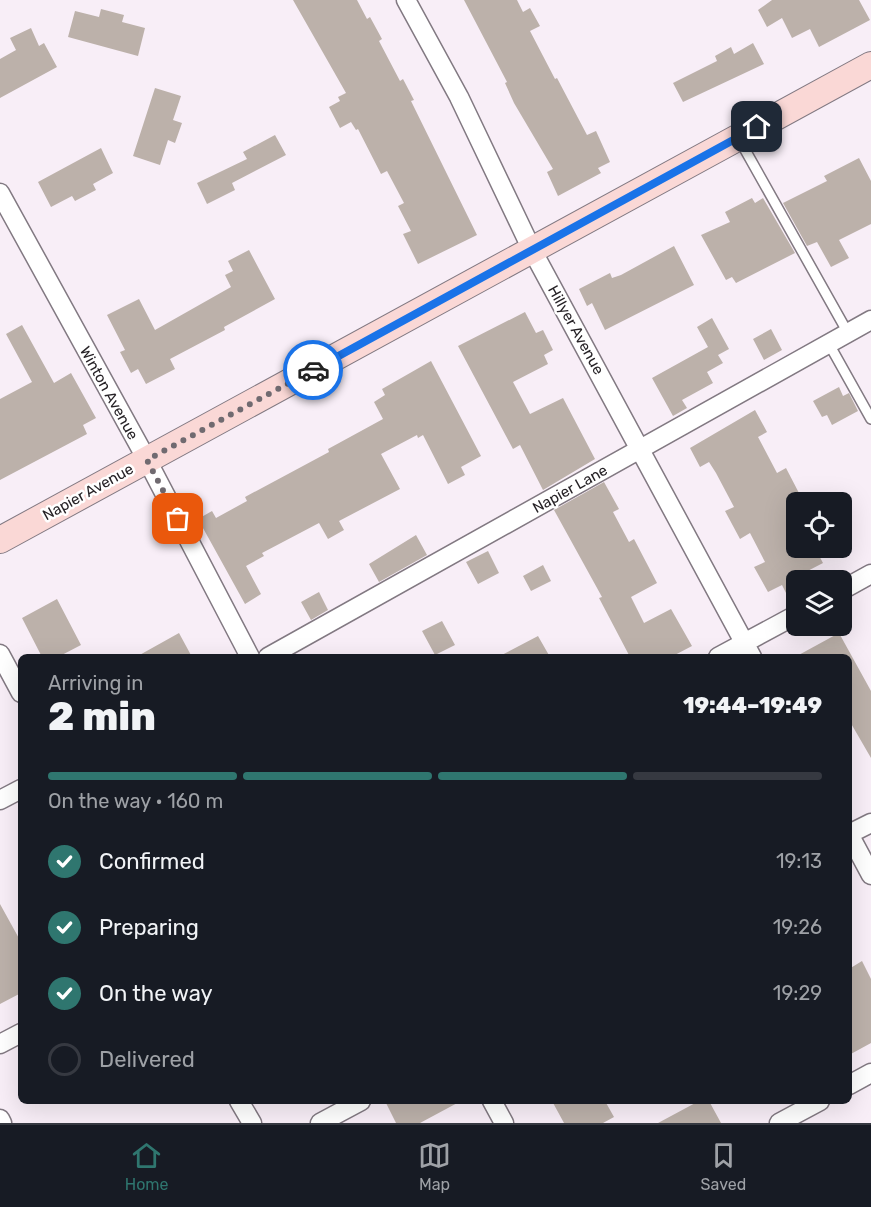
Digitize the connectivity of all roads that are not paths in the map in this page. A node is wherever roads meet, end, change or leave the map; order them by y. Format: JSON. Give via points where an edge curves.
{"nodes":[{"id":1,"x":406,"y":0,"type":"edge"},
{"id":2,"x":871,"y":65,"type":"edge"},
{"id":3,"x":738,"y":137,"type":"junction"},
{"id":4,"x":0,"y":193,"type":"edge"},
{"id":5,"x":532,"y":250,"type":"junction"},
{"id":6,"x":871,"y":320,"type":"edge"},
{"id":7,"x":848,"y":333,"type":"junction"},
{"id":8,"x":829,"y":344,"type":"junction"},
{"id":9,"x":871,"y":419,"type":"edge"},
{"id":10,"x":640,"y":449,"type":"junction"},
{"id":11,"x":147,"y":460,"type":"junction"},
{"id":12,"x":0,"y":540,"type":"edge"},
{"id":13,"x":871,"y":574,"type":"edge"},
{"id":14,"x":852,"y":584,"type":"edge"},
{"id":15,"x":786,"y":622,"type":"edge"},
{"id":16,"x":748,"y":650,"type":"edge"},
{"id":17,"x":0,"y":654,"type":"edge"},
{"id":18,"x":248,"y":654,"type":"edge"},
{"id":19,"x":273,"y":654,"type":"edge"},
{"id":20,"x":731,"y":654,"type":"edge"},
{"id":21,"x":18,"y":687,"type":"edge"},
{"id":22,"x":18,"y":791,"type":"edge"},
{"id":23,"x":0,"y":800,"type":"edge"},
{"id":24,"x":871,"y":823,"type":"edge"},
{"id":25,"x":852,"y":832,"type":"edge"},
{"id":26,"x":852,"y":840,"type":"edge"},
{"id":27,"x":871,"y":875,"type":"edge"},
{"id":28,"x":18,"y":1035,"type":"edge"},
{"id":29,"x":0,"y":1044,"type":"edge"},
{"id":30,"x":871,"y":1073,"type":"edge"},
{"id":31,"x":852,"y":1083,"type":"edge"},
{"id":32,"x":241,"y":1104,"type":"edge"},
{"id":33,"x":356,"y":1104,"type":"edge"},
{"id":34,"x":494,"y":1104,"type":"edge"},
{"id":35,"x":814,"y":1104,"type":"edge"},
{"id":36,"x":252,"y":1123,"type":"edge"},
{"id":37,"x":321,"y":1123,"type":"edge"},
{"id":38,"x":504,"y":1123,"type":"edge"},
{"id":39,"x":779,"y":1123,"type":"edge"}],
"edges":[{"from":1,"to":5,"type":"street","name":"Hillyer Avenue","via":[[459,97]]},
{"from":2,"to":3,"type":"street","name":"Napier Avenue"},
{"from":3,"to":5,"type":"street","name":"Napier Avenue"},
{"from":3,"to":7,"type":"lane"},
{"from":4,"to":11,"type":"street","name":"Winton Avenue"},
{"from":5,"to":10,"type":"street","name":"Hillyer Avenue"},
{"from":5,"to":11,"type":"street","name":"Napier Avenue"},
{"from":6,"to":7,"type":"street","name":"Napier Lane"},
{"from":7,"to":8,"type":"street","name":"Napier Lane"},
{"from":8,"to":9,"type":"lane"},
{"from":8,"to":10,"type":"street","name":"Napier Lane"},
{"from":10,"to":16,"type":"street","name":"Hillyer Avenue"},
{"from":10,"to":19,"type":"street","name":"Napier Lane"},
{"from":11,"to":12,"type":"street","name":"Napier Avenue"},
{"from":11,"to":18,"type":"street","name":"Winton Avenue"},
{"from":13,"to":14,"type":"street"},
{"from":15,"to":16,"type":"street"},
{"from":16,"to":20,"type":"street"},
{"from":17,"to":21,"type":"street"},
{"from":22,"to":23,"type":"street"},
{"from":24,"to":25,"type":"street"},
{"from":26,"to":27,"type":"street"},
{"from":28,"to":29,"type":"street"},
{"from":30,"to":31,"type":"street"},
{"from":32,"to":36,"type":"street"},
{"from":33,"to":37,"type":"street"},
{"from":34,"to":38,"type":"street"},
{"from":35,"to":39,"type":"street"}]}
